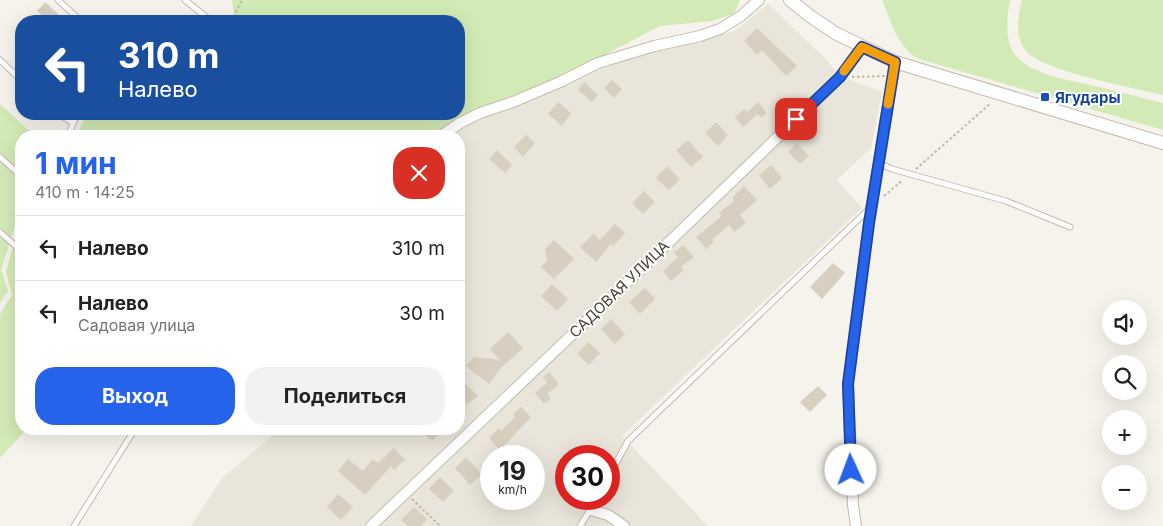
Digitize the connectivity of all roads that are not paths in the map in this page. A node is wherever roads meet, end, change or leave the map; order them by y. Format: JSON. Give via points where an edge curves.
{"nodes":[{"id":1,"x":58,"y":0,"type":"edge"},
{"id":2,"x":185,"y":0,"type":"edge"},
{"id":3,"x":759,"y":0,"type":"edge"},
{"id":4,"x":790,"y":0,"type":"edge"},
{"id":5,"x":74,"y":15,"type":"edge"},
{"id":6,"x":204,"y":15,"type":"edge"},
{"id":7,"x":862,"y":47,"type":"junction"},
{"id":8,"x":0,"y":60,"type":"edge"},
{"id":9,"x":895,"y":62,"type":"junction"},
{"id":10,"x":15,"y":74,"type":"edge"},
{"id":11,"x":68,"y":120,"type":"edge"},
{"id":12,"x":74,"y":120,"type":"edge"},
{"id":13,"x":73,"y":123,"type":"junction"},
{"id":14,"x":70,"y":130,"type":"edge"},
{"id":15,"x":450,"y":130,"type":"edge"},
{"id":16,"x":1163,"y":143,"type":"edge"},
{"id":17,"x":0,"y":157,"type":"edge"},
{"id":18,"x":879,"y":163,"type":"junction"},
{"id":19,"x":15,"y":171,"type":"edge"},
{"id":20,"x":872,"y":206,"type":"junction"},
{"id":21,"x":1070,"y":227,"type":"dead end"},
{"id":22,"x":0,"y":232,"type":"edge"},
{"id":23,"x":15,"y":246,"type":"edge"},
{"id":24,"x":131,"y":435,"type":"edge"},
{"id":25,"x":620,"y":456,"type":"edge"},
{"id":26,"x":591,"y":510,"type":"joint"},
{"id":27,"x":74,"y":526,"type":"edge"},
{"id":28,"x":371,"y":526,"type":"edge"},
{"id":29,"x":580,"y":526,"type":"edge"},
{"id":30,"x":624,"y":526,"type":"edge"},
{"id":31,"x":856,"y":526,"type":"edge"}],
"edges":[{"from":1,"to":5,"type":"lane"},
{"from":2,"to":6,"type":"lane"},
{"from":3,"to":15,"type":"street","via":[[720,29],[598,63],[560,82],[480,113]]},
{"from":4,"to":7,"type":"street"},
{"from":7,"to":9,"type":"street"},
{"from":7,"to":28,"type":"street","name":"САДОВАЯ УЛИЦА","via":[[840,77]]},
{"from":8,"to":10,"type":"lane"},
{"from":9,"to":16,"type":"street"},
{"from":9,"to":18,"type":"street"},
{"from":11,"to":13,"type":"lane"},
{"from":12,"to":13,"type":"lane"},
{"from":13,"to":14,"type":"lane"},
{"from":17,"to":19,"type":"lane"},
{"from":18,"to":20,"type":"street"},
{"from":18,"to":21,"type":"lane","via":[[1006,201]]},
{"from":20,"to":25,"type":"lane","via":[[628,441]]},
{"from":20,"to":31,"type":"street","via":[[848,384],[852,505]]},
{"from":22,"to":23,"type":"lane"},
{"from":24,"to":27,"type":"lane"},
{"from":26,"to":29,"type":"lane"},
{"from":26,"to":30,"type":"street","via":[[608,515]]}]}
